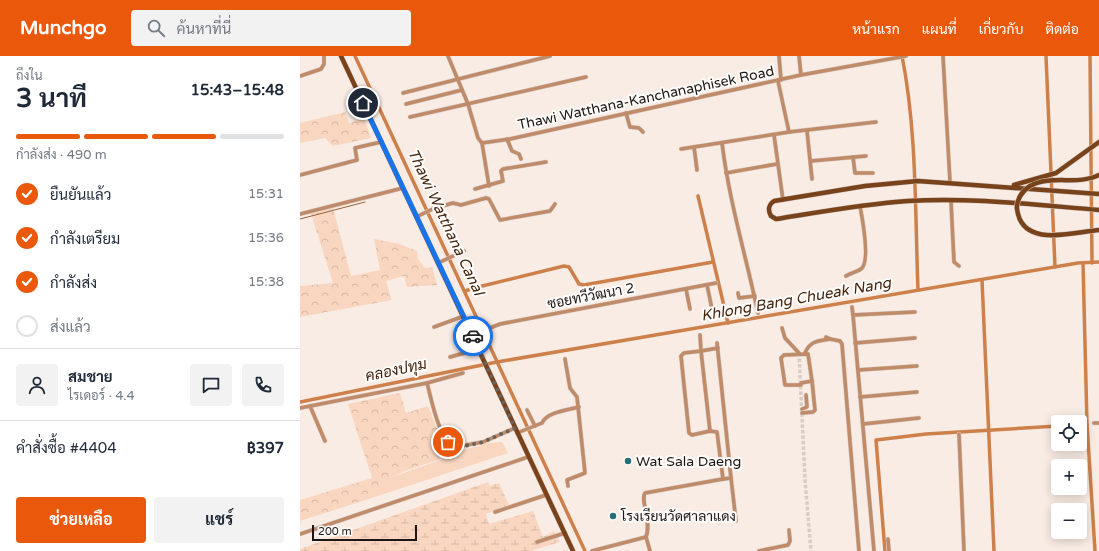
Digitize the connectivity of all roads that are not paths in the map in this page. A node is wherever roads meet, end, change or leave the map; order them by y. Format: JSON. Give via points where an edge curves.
{"nodes":[{"id":1,"x":324,"y":56,"type":"edge"},
{"id":2,"x":341,"y":56,"type":"edge"},
{"id":3,"x":448,"y":56,"type":"edge"},
{"id":4,"x":550,"y":56,"type":"edge"},
{"id":5,"x":778,"y":56,"type":"edge"},
{"id":6,"x":799,"y":56,"type":"edge"},
{"id":7,"x":906,"y":56,"type":"edge"},
{"id":8,"x":943,"y":56,"type":"edge"},
{"id":9,"x":801,"y":75,"type":"junction"},
{"id":10,"x":300,"y":76,"type":"edge"},
{"id":11,"x":586,"y":77,"type":"dead end"},
{"id":12,"x":458,"y":78,"type":"junction"},
{"id":13,"x":780,"y":80,"type":"junction"},
{"id":14,"x":462,"y":90,"type":"junction"},
{"id":15,"x":403,"y":93,"type":"dead end"},
{"id":16,"x":406,"y":104,"type":"dead end"},
{"id":17,"x":468,"y":104,"type":"junction"},
{"id":18,"x":626,"y":113,"type":"junction"},
{"id":19,"x":410,"y":117,"type":"dead end"},
{"id":20,"x":876,"y":122,"type":"dead end"},
{"id":21,"x":807,"y":131,"type":"junction"},
{"id":22,"x":643,"y":132,"type":"dead end"},
{"id":23,"x":789,"y":132,"type":"junction"},
{"id":24,"x":774,"y":135,"type":"junction"},
{"id":25,"x":507,"y":140,"type":"junction"},
{"id":26,"x":380,"y":142,"type":"junction"},
{"id":27,"x":1099,"y":142,"type":"edge"},
{"id":28,"x":482,"y":143,"type":"junction"},
{"id":29,"x":722,"y":143,"type":"junction"},
{"id":30,"x":694,"y":148,"type":"junction"},
{"id":31,"x":681,"y":149,"type":"dead end"},
{"id":32,"x":866,"y":156,"type":"dead end"},
{"id":33,"x":853,"y":157,"type":"junction"},
{"id":34,"x":521,"y":158,"type":"dead end"},
{"id":35,"x":811,"y":161,"type":"junction"},
{"id":36,"x":546,"y":162,"type":"dead end"},
{"id":37,"x":777,"y":164,"type":"junction"},
{"id":38,"x":697,"y":170,"type":"dead end"},
{"id":39,"x":726,"y":172,"type":"junction"},
{"id":40,"x":873,"y":173,"type":"dead end"},
{"id":41,"x":1099,"y":175,"type":"edge"},
{"id":42,"x":300,"y":176,"type":"edge"},
{"id":43,"x":812,"y":180,"type":"dead end"},
{"id":44,"x":950,"y":182,"type":"junction"},
{"id":45,"x":489,"y":186,"type":"junction"},
{"id":46,"x":1011,"y":186,"type":"junction"},
{"id":47,"x":403,"y":188,"type":"junction"},
{"id":48,"x":475,"y":189,"type":"dead end"},
{"id":49,"x":1099,"y":194,"type":"edge"},
{"id":50,"x":784,"y":200,"type":"junction"},
{"id":51,"x":950,"y":201,"type":"junction"},
{"id":52,"x":555,"y":204,"type":"dead end"},
{"id":53,"x":860,"y":206,"type":"junction"},
{"id":54,"x":1099,"y":210,"type":"edge"},
{"id":55,"x":300,"y":214,"type":"edge"},
{"id":56,"x":416,"y":217,"type":"junction"},
{"id":57,"x":1099,"y":230,"type":"edge"},
{"id":58,"x":464,"y":251,"type":"dead end"},
{"id":59,"x":440,"y":262,"type":"junction"},
{"id":60,"x":959,"y":266,"type":"dead end"},
{"id":61,"x":846,"y":276,"type":"dead end"},
{"id":62,"x":716,"y":283,"type":"dead end"},
{"id":63,"x":707,"y":285,"type":"junction"},
{"id":64,"x":686,"y":289,"type":"junction"},
{"id":65,"x":738,"y":293,"type":"dead end"},
{"id":66,"x":755,"y":296,"type":"junction"},
{"id":67,"x":852,"y":307,"type":"dead end"},
{"id":68,"x":690,"y":309,"type":"dead end"},
{"id":69,"x":712,"y":309,"type":"dead end"},
{"id":70,"x":758,"y":312,"type":"dead end"},
{"id":71,"x":915,"y":312,"type":"dead end"},
{"id":72,"x":464,"y":316,"type":"junction"},
{"id":73,"x":853,"y":316,"type":"junction"},
{"id":74,"x":434,"y":327,"type":"dead end"},
{"id":75,"x":782,"y":328,"type":"dead end"},
{"id":76,"x":472,"y":335,"type":"junction"},
{"id":77,"x":700,"y":335,"type":"dead end"},
{"id":78,"x":915,"y":338,"type":"dead end"},
{"id":79,"x":717,"y":343,"type":"dead end"},
{"id":80,"x":855,"y":343,"type":"junction"},
{"id":81,"x":718,"y":348,"type":"junction"},
{"id":82,"x":479,"y":349,"type":"junction"},
{"id":83,"x":701,"y":351,"type":"junction"},
{"id":84,"x":799,"y":353,"type":"junction"},
{"id":85,"x":805,"y":353,"type":"junction"},
{"id":86,"x":450,"y":358,"type":"dead end"},
{"id":87,"x":566,"y":359,"type":"dead end"},
{"id":88,"x":916,"y":366,"type":"dead end"},
{"id":89,"x":858,"y":370,"type":"junction"},
{"id":90,"x":463,"y":373,"type":"dead end"},
{"id":91,"x":812,"y":381,"type":"junction"},
{"id":92,"x":427,"y":383,"type":"junction"},
{"id":93,"x":917,"y":392,"type":"dead end"},
{"id":94,"x":806,"y":396,"type":"dead end"},
{"id":95,"x":860,"y":397,"type":"junction"},
{"id":96,"x":310,"y":406,"type":"junction"},
{"id":97,"x":579,"y":407,"type":"junction"},
{"id":98,"x":300,"y":408,"type":"edge"},
{"id":99,"x":527,"y":410,"type":"dead end"},
{"id":100,"x":919,"y":418,"type":"dead end"},
{"id":101,"x":1094,"y":423,"type":"dead end"},
{"id":102,"x":1099,"y":423,"type":"edge"},
{"id":103,"x":863,"y":424,"type":"junction"},
{"id":104,"x":535,"y":426,"type":"junction"},
{"id":105,"x":515,"y":428,"type":"junction"},
{"id":106,"x":710,"y":431,"type":"junction"},
{"id":107,"x":520,"y":433,"type":"junction"},
{"id":108,"x":959,"y":434,"type":"dead end"},
{"id":109,"x":325,"y":441,"type":"dead end"},
{"id":110,"x":727,"y":443,"type":"junction"},
{"id":111,"x":718,"y":444,"type":"junction"},
{"id":112,"x":528,"y":456,"type":"junction"},
{"id":113,"x":731,"y":478,"type":"junction"},
{"id":114,"x":722,"y":479,"type":"junction"},
{"id":115,"x":568,"y":486,"type":"dead end"},
{"id":116,"x":546,"y":495,"type":"junction"},
{"id":117,"x":495,"y":512,"type":"dead end"},
{"id":118,"x":736,"y":521,"type":"dead end"},
{"id":119,"x":789,"y":530,"type":"dead end"},
{"id":120,"x":565,"y":533,"type":"junction"},
{"id":121,"x":300,"y":534,"type":"edge"},
{"id":122,"x":646,"y":536,"type":"junction"},
{"id":123,"x":888,"y":539,"type":"dead end"},
{"id":124,"x":536,"y":542,"type":"dead end"},
{"id":125,"x":573,"y":551,"type":"edge"},
{"id":126,"x":592,"y":551,"type":"edge"},
{"id":127,"x":650,"y":551,"type":"edge"},
{"id":128,"x":759,"y":551,"type":"edge"},
{"id":129,"x":859,"y":551,"type":"edge"},
{"id":130,"x":874,"y":551,"type":"edge"},
{"id":131,"x":889,"y":551,"type":"edge"},
{"id":132,"x":964,"y":551,"type":"edge"}],
"edges":[{"from":1,"to":10,"type":"street","via":[[321,69]]},
{"from":2,"to":26,"type":"main road"},
{"from":3,"to":12,"type":"street"},
{"from":4,"to":12,"type":"street"},
{"from":5,"to":13,"type":"street"},
{"from":6,"to":9,"type":"street"},
{"from":7,"to":9,"type":"street","name":"Thawi Watthana-Kanchanaphisek Road"},
{"from":8,"to":44,"type":"street"},
{"from":9,"to":13,"type":"street","name":"Thawi Watthana-Kanchanaphisek Road"},
{"from":11,"to":17,"type":"street"},
{"from":12,"to":14,"type":"street"},
{"from":12,"to":15,"type":"street"},
{"from":13,"to":18,"type":"street","name":"Thawi Watthana-Kanchanaphisek Road"},
{"from":13,"to":23,"type":"street"},
{"from":14,"to":16,"type":"street"},
{"from":14,"to":17,"type":"street"},
{"from":17,"to":19,"type":"street"},
{"from":17,"to":28,"type":"street","via":[[477,135]]},
{"from":18,"to":22,"type":"street","via":[[630,127],[639,128]]},
{"from":18,"to":25,"type":"street","name":"Thawi Watthana-Kanchanaphisek Road"},
{"from":20,"to":21,"type":"street"},
{"from":21,"to":23,"type":"street"},
{"from":21,"to":35,"type":"street"},
{"from":23,"to":24,"type":"street"},
{"from":24,"to":29,"type":"street"},
{"from":24,"to":37,"type":"street"},
{"from":25,"to":28,"type":"street","name":"Thawi Watthana-Kanchanaphisek Road"},
{"from":25,"to":34,"type":"street","via":[[512,151]]},
{"from":26,"to":42,"type":"street","via":[[354,148],[357,160]]},
{"from":26,"to":47,"type":"main road"},
{"from":27,"to":46,"type":"main road","via":[[1056,173]]},
{"from":28,"to":45,"type":"street"},
{"from":29,"to":30,"type":"street"},
{"from":29,"to":39,"type":"street"},
{"from":30,"to":31,"type":"street"},
{"from":30,"to":38,"type":"street"},
{"from":32,"to":33,"type":"street"},
{"from":33,"to":35,"type":"street"},
{"from":33,"to":40,"type":"street","via":[[854,173]]},
{"from":35,"to":43,"type":"street"},
{"from":36,"to":45,"type":"street","via":[[502,170],[504,181]]},
{"from":37,"to":39,"type":"street"},
{"from":37,"to":50,"type":"street"},
{"from":39,"to":66,"type":"street","via":[[738,233]]},
{"from":41,"to":57,"type":"main road","bridge":true,"via":[[1085,180],[1053,181],[1029,186],[1020,196],[1017,208],[1022,222],[1037,234],[1055,235]]},
{"from":44,"to":46,"type":"main road"},
{"from":44,"to":50,"type":"main road","via":[[909,182]]},
{"from":45,"to":48,"type":"street"},
{"from":46,"to":49,"type":"main road"},
{"from":47,"to":55,"type":"street"},
{"from":47,"to":56,"type":"main road"},
{"from":50,"to":53,"type":"main road","via":[[774,201],[769,210],[771,216],[776,219]]},
{"from":51,"to":53,"type":"main road","via":[[909,201]]},
{"from":51,"to":54,"type":"main road"},
{"from":51,"to":60,"type":"street","via":[[954,262]]},
{"from":52,"to":56,"type":"street","via":[[550,211],[500,220],[488,198],[461,206],[453,203]]},
{"from":53,"to":61,"type":"street","via":[[866,251],[861,269]]},
{"from":56,"to":59,"type":"main road"},
{"from":58,"to":59,"type":"street"},
{"from":59,"to":72,"type":"main road"},
{"from":62,"to":63,"type":"street","name":"ซอยทวีวัฒนา 2"},
{"from":63,"to":64,"type":"street","name":"ซอยทวีวัฒนา 2"},
{"from":63,"to":69,"type":"street"},
{"from":64,"to":68,"type":"street"},
{"from":64,"to":76,"type":"street","name":"ซอยทวีวัฒนา 2","via":[[500,324]]},
{"from":65,"to":66,"type":"street","via":[[742,299]]},
{"from":66,"to":70,"type":"street"},
{"from":67,"to":73,"type":"street"},
{"from":71,"to":73,"type":"street"},
{"from":72,"to":74,"type":"street"},
{"from":72,"to":76,"type":"main road"},
{"from":73,"to":80,"type":"street"},
{"from":75,"to":84,"type":"street","via":[[785,338]]},
{"from":76,"to":82,"type":"main road"},
{"from":77,"to":83,"type":"street"},
{"from":78,"to":80,"type":"street"},
{"from":79,"to":81,"type":"street"},
{"from":80,"to":89,"type":"street"},
{"from":81,"to":83,"type":"street"},
{"from":81,"to":110,"type":"street"},
{"from":82,"to":86,"type":"street"},
{"from":82,"to":105,"type":"main road"},
{"from":83,"to":106,"type":"street"},
{"from":83,"to":106,"type":"street","via":[[684,353],[681,356],[689,433],[692,435]]},
{"from":84,"to":85,"type":"street"},
{"from":84,"to":91,"type":"street","via":[[784,355],[782,361],[785,385]]},
{"from":85,"to":91,"type":"street","via":[[809,355]]},
{"from":85,"to":129,"type":"street","via":[[808,346],[815,341],[828,338],[842,344]]},
{"from":87,"to":97,"type":"street","via":[[570,388],[577,397]]},
{"from":88,"to":89,"type":"street"},
{"from":89,"to":95,"type":"street"},
{"from":90,"to":92,"type":"street"},
{"from":91,"to":94,"type":"street","via":[[815,410],[813,412],[802,411],[807,407]]},
{"from":92,"to":96,"type":"street"},
{"from":92,"to":105,"type":"street","via":[[440,429],[455,448],[483,442]]},
{"from":93,"to":95,"type":"street"},
{"from":95,"to":103,"type":"street"},
{"from":96,"to":98,"type":"street"},
{"from":96,"to":109,"type":"street"},
{"from":97,"to":104,"type":"street","via":[[549,416]]},
{"from":97,"to":115,"type":"street","via":[[585,473],[567,480]]},
{"from":99,"to":104,"type":"street"},
{"from":100,"to":103,"type":"street"},
{"from":101,"to":102,"type":"street"},
{"from":103,"to":130,"type":"street"},
{"from":104,"to":107,"type":"street"},
{"from":105,"to":107,"type":"main road"},
{"from":106,"to":111,"type":"street","via":[[717,432]]},
{"from":107,"to":112,"type":"main road"},
{"from":108,"to":132,"type":"street"},
{"from":110,"to":111,"type":"street"},
{"from":110,"to":113,"type":"street"},
{"from":111,"to":114,"type":"street"},
{"from":112,"to":116,"type":"main road"},
{"from":112,"to":121,"type":"street"},
{"from":113,"to":114,"type":"street"},
{"from":113,"to":118,"type":"street"},
{"from":114,"to":122,"type":"street","via":[[645,493],[643,498],[649,529]]},
{"from":116,"to":117,"type":"street"},
{"from":116,"to":120,"type":"main road"},
{"from":119,"to":128,"type":"street","via":[[788,544]]},
{"from":120,"to":124,"type":"street"},
{"from":120,"to":125,"type":"main road"},
{"from":122,"to":126,"type":"street"},
{"from":122,"to":127,"type":"street"},
{"from":123,"to":131,"type":"street"}]}
